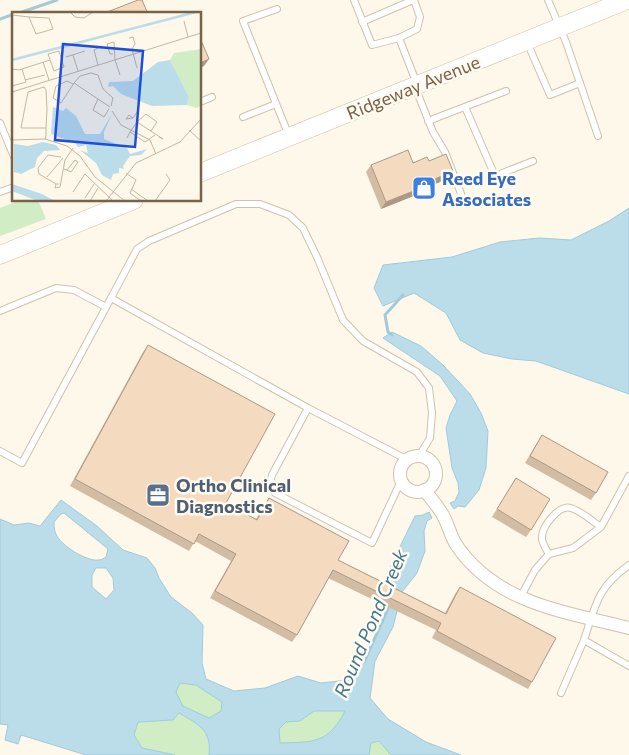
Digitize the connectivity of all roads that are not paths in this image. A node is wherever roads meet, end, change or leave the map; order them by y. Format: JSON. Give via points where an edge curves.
{"nodes":[{"id":1,"x":354,"y":0,"type":"edge"},
{"id":2,"x":413,"y":0,"type":"edge"},
{"id":3,"x":548,"y":0,"type":"edge"},
{"id":4,"x":627,"y":0,"type":"edge"},
{"id":5,"x":277,"y":9,"type":"dead end"},
{"id":6,"x":362,"y":22,"type":"junction"},
{"id":7,"x":559,"y":28,"type":"junction"},
{"id":8,"x":399,"y":38,"type":"junction"},
{"id":9,"x":526,"y":41,"type":"junction"},
{"id":10,"x":580,"y":83,"type":"junction"},
{"id":11,"x":416,"y":86,"type":"junction"},
{"id":12,"x":506,"y":91,"type":"dead end"},
{"id":13,"x":212,"y":97,"type":"dead end"},
{"id":14,"x":201,"y":102,"type":"edge"},
{"id":15,"x":276,"y":104,"type":"junction"},
{"id":16,"x":465,"y":107,"type":"junction"},
{"id":17,"x":243,"y":117,"type":"dead end"},
{"id":18,"x":428,"y":121,"type":"junction"},
{"id":19,"x":0,"y":123,"type":"edge"},
{"id":20,"x":598,"y":136,"type":"dead end"},
{"id":21,"x":289,"y":137,"type":"junction"},
{"id":22,"x":12,"y":153,"type":"edge"},
{"id":23,"x":533,"y":161,"type":"dead end"},
{"id":24,"x":201,"y":173,"type":"edge"},
{"id":25,"x":12,"y":188,"type":"edge"},
{"id":26,"x":0,"y":192,"type":"edge"},
{"id":27,"x":463,"y":199,"type":"dead end"},
{"id":28,"x":131,"y":201,"type":"edge"},
{"id":29,"x":0,"y":255,"type":"edge"},
{"id":30,"x":111,"y":298,"type":"junction"},
{"id":31,"x":106,"y":307,"type":"junction"},
{"id":32,"x":0,"y":311,"type":"edge"},
{"id":33,"x":308,"y":408,"type":"junction"},
{"id":34,"x":0,"y":451,"type":"edge"},
{"id":35,"x":419,"y":456,"type":"junction"},
{"id":36,"x":406,"y":460,"type":"junction"},
{"id":37,"x":629,"y":476,"type":"edge"},
{"id":38,"x":401,"y":481,"type":"junction"},
{"id":39,"x":424,"y":490,"type":"junction"},
{"id":40,"x":601,"y":527,"type":"junction"},
{"id":41,"x":549,"y":554,"type":"junction"},
{"id":42,"x":629,"y":565,"type":"edge"},
{"id":43,"x":520,"y":598,"type":"junction"},
{"id":44,"x":591,"y":618,"type":"junction"},
{"id":45,"x":629,"y":628,"type":"edge"},
{"id":46,"x":584,"y":640,"type":"junction"},
{"id":47,"x":629,"y":666,"type":"edge"},
{"id":48,"x":561,"y":693,"type":"dead end"}],
"edges":[{"from":1,"to":6,"type":"lane"},
{"from":2,"to":6,"type":"lane"},
{"from":2,"to":8,"type":"lane","via":[[420,17],[417,29]]},
{"from":3,"to":7,"type":"lane"},
{"from":4,"to":7,"type":"main road","name":"Ridgeway Avenue"},
{"from":5,"to":15,"type":"lane","via":[[243,21]]},
{"from":6,"to":8,"type":"lane","via":[[372,45]]},
{"from":7,"to":9,"type":"main road","name":"Ridgeway Avenue"},
{"from":7,"to":10,"type":"lane"},
{"from":8,"to":11,"type":"lane"},
{"from":9,"to":10,"type":"lane","via":[[550,95]]},
{"from":9,"to":11,"type":"main road","name":"Ridgeway Avenue"},
{"from":10,"to":20,"type":"lane"},
{"from":11,"to":18,"type":"lane"},
{"from":11,"to":21,"type":"main road","name":"Ridgeway Avenue"},
{"from":12,"to":16,"type":"lane"},
{"from":13,"to":14,"type":"lane"},
{"from":15,"to":17,"type":"lane"},
{"from":15,"to":21,"type":"lane"},
{"from":16,"to":18,"type":"lane"},
{"from":16,"to":23,"type":"lane","via":[[495,176]]},
{"from":18,"to":27,"type":"lane","via":[[445,152]]},
{"from":19,"to":22,"type":"lane"},
{"from":21,"to":24,"type":"main road","name":"Ridgeway Avenue"},
{"from":25,"to":26,"type":"lane"},
{"from":28,"to":29,"type":"main road"},
{"from":30,"to":31,"type":"lane"},
{"from":30,"to":33,"type":"lane"},
{"from":30,"to":35,"type":"lane","via":[[137,250],[149,240],[236,204],[260,204],[289,215],[304,228],[343,320],[363,341],[417,372],[429,388],[432,412],[430,438]]},
{"from":31,"to":32,"type":"lane","via":[[74,290],[56,288]]},
{"from":31,"to":34,"type":"lane","via":[[22,463]]},
{"from":33,"to":36,"type":"lane"},
{"from":33,"to":38,"type":"lane","via":[[272,475],[270,484],[275,492],[372,543]]},
{"from":35,"to":36,"type":"street"},
{"from":35,"to":39,"type":"street","via":[[431,461],[436,470],[434,482]]},
{"from":36,"to":38,"type":"street","via":[[400,470]]},
{"from":37,"to":40,"type":"lane"},
{"from":38,"to":39,"type":"street","via":[[410,490]]},
{"from":39,"to":43,"type":"street","via":[[441,512],[456,545],[471,564],[488,579]]},
{"from":40,"to":41,"type":"lane","via":[[573,548]]},
{"from":40,"to":41,"type":"lane","via":[[570,507],[562,508],[554,513],[542,535]]},
{"from":41,"to":43,"type":"lane","via":[[535,570]]},
{"from":42,"to":44,"type":"lane","via":[[600,592]]},
{"from":43,"to":44,"type":"street"},
{"from":44,"to":45,"type":"street"},
{"from":44,"to":46,"type":"lane"},
{"from":46,"to":47,"type":"lane"},
{"from":46,"to":48,"type":"lane"}]}
